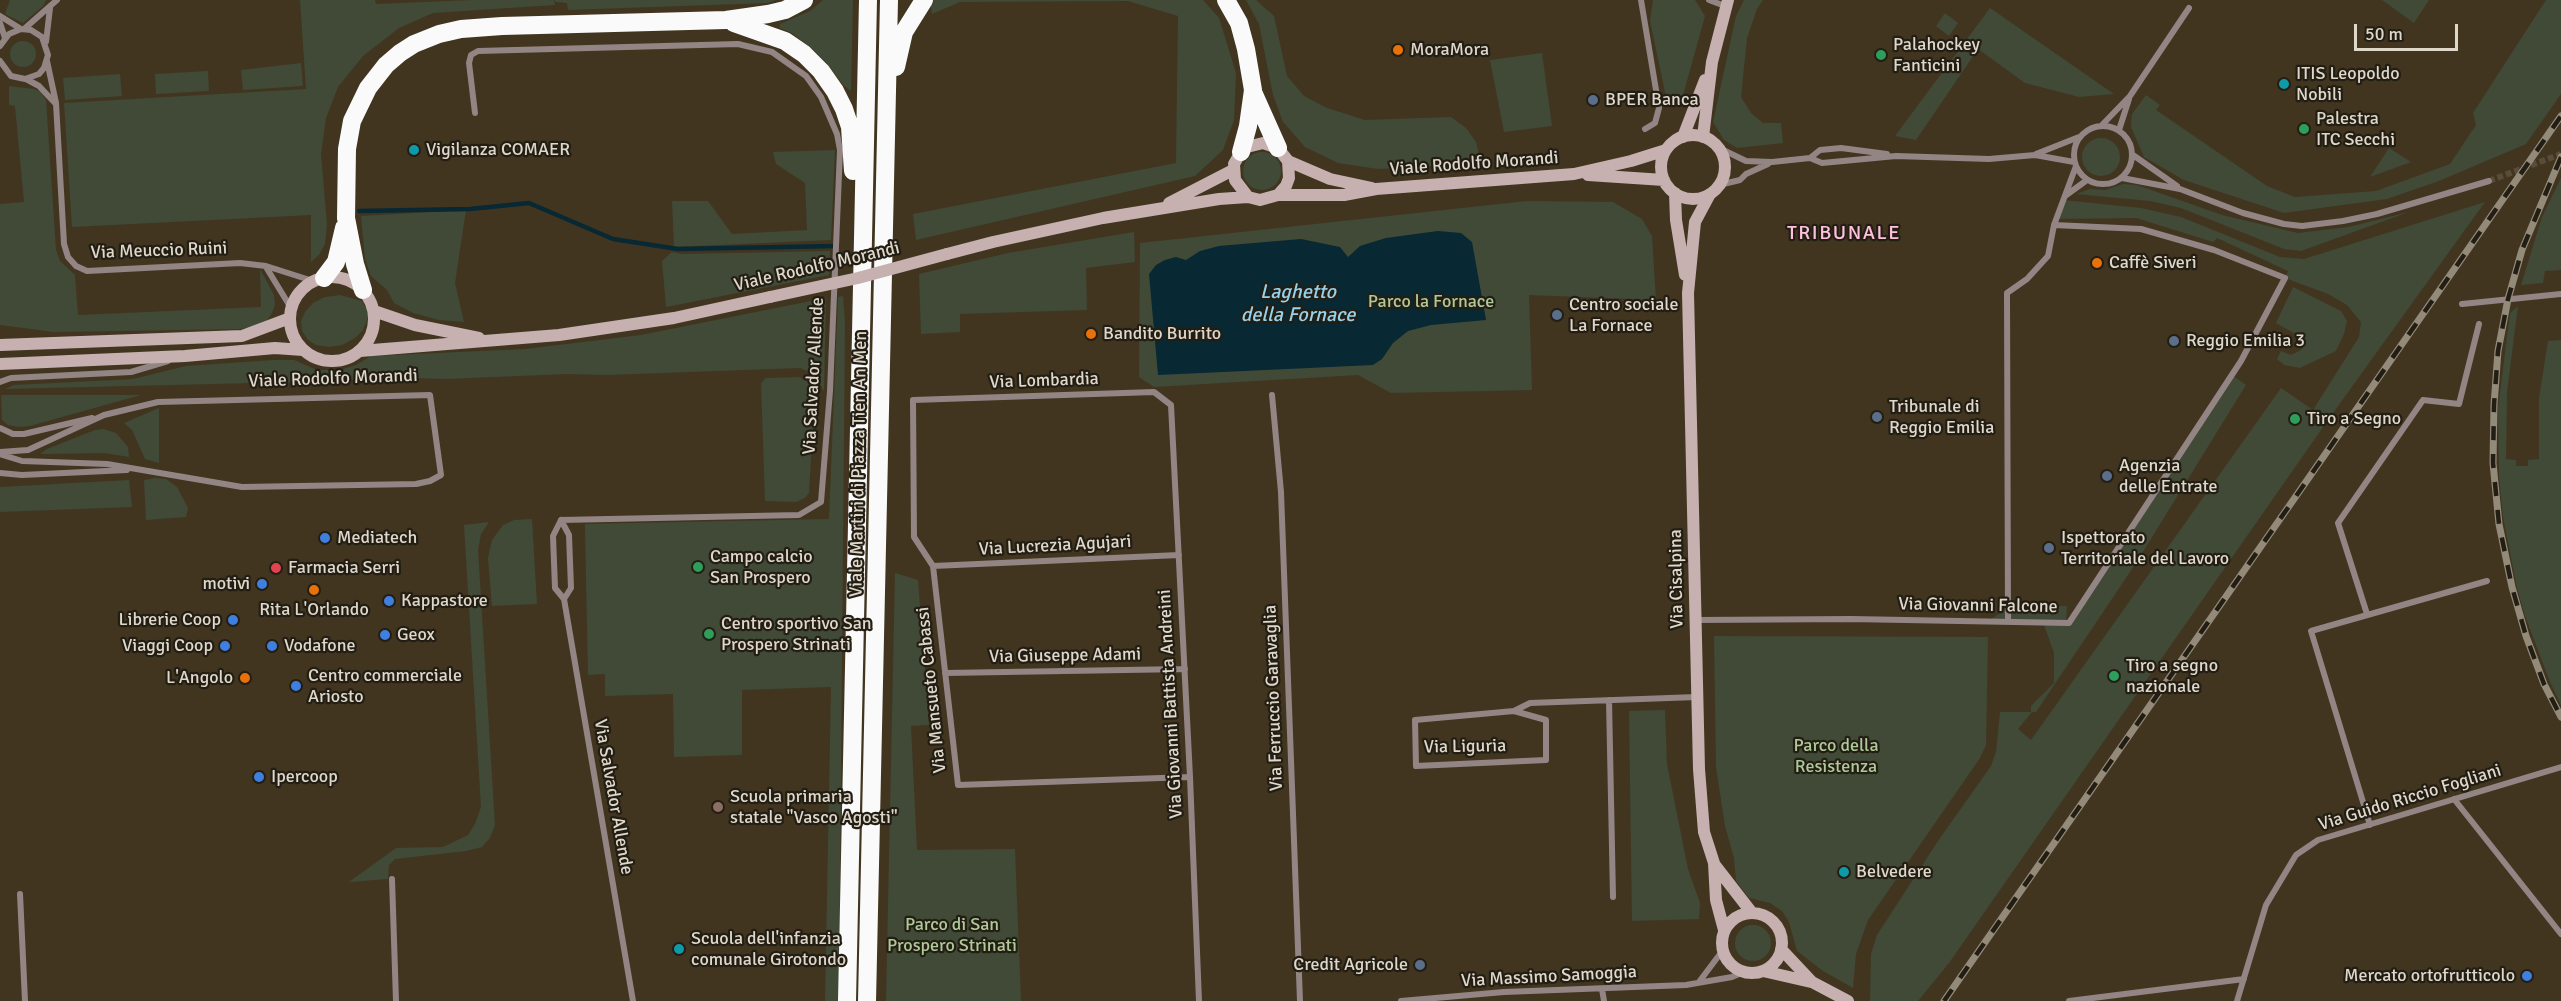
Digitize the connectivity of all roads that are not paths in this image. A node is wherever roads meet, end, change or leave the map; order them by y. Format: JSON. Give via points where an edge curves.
{"nodes":[{"id":1,"x":57,"y":0,"type":"edge"},
{"id":2,"x":804,"y":0,"type":"edge"},
{"id":3,"x":868,"y":0,"type":"edge"},
{"id":4,"x":889,"y":0,"type":"edge"},
{"id":5,"x":924,"y":0,"type":"edge"},
{"id":6,"x":1226,"y":0,"type":"edge"},
{"id":7,"x":1641,"y":0,"type":"edge"},
{"id":8,"x":1709,"y":0,"type":"edge"},
{"id":9,"x":1727,"y":3,"type":"edge"},
{"id":10,"x":50,"y":8,"type":"junction"},
{"id":11,"x":2188,"y":8,"type":"dead end"},
{"id":12,"x":0,"y":16,"type":"edge"},
{"id":13,"x":726,"y":20,"type":"junction"},
{"id":14,"x":0,"y":23,"type":"edge"},
{"id":15,"x":23,"y":29,"type":"junction"},
{"id":16,"x":5,"y":38,"type":"junction"},
{"id":17,"x":46,"y":43,"type":"junction"},
{"id":18,"x":0,"y":46,"type":"edge"},
{"id":19,"x":47,"y":62,"type":"junction"},
{"id":20,"x":1712,"y":62,"type":"junction"},
{"id":21,"x":0,"y":64,"type":"edge"},
{"id":22,"x":25,"y":79,"type":"junction"},
{"id":23,"x":1253,"y":90,"type":"junction"},
{"id":24,"x":2130,"y":96,"type":"junction"},
{"id":25,"x":56,"y":103,"type":"junction"},
{"id":26,"x":475,"y":112,"type":"dead end"},
{"id":27,"x":887,"y":113,"type":"junction"},
{"id":28,"x":2101,"y":126,"type":"junction"},
{"id":29,"x":1645,"y":129,"type":"dead end"},
{"id":30,"x":2119,"y":130,"type":"junction"},
{"id":31,"x":2080,"y":136,"type":"junction"},
{"id":32,"x":1683,"y":137,"type":"junction"},
{"id":33,"x":1703,"y":137,"type":"junction"},
{"id":34,"x":1717,"y":147,"type":"junction"},
{"id":35,"x":1666,"y":150,"type":"junction"},
{"id":36,"x":1241,"y":152,"type":"junction"},
{"id":37,"x":1283,"y":155,"type":"junction"},
{"id":38,"x":2035,"y":155,"type":"junction"},
{"id":39,"x":2133,"y":155,"type":"junction"},
{"id":40,"x":1896,"y":156,"type":"junction"},
{"id":41,"x":1810,"y":158,"type":"junction"},
{"id":42,"x":1772,"y":162,"type":"junction"},
{"id":43,"x":2075,"y":164,"type":"junction"},
{"id":44,"x":1233,"y":170,"type":"junction"},
{"id":45,"x":1574,"y":174,"type":"junction"},
{"id":46,"x":2122,"y":178,"type":"junction"},
{"id":47,"x":1664,"y":180,"type":"junction"},
{"id":48,"x":2086,"y":180,"type":"junction"},
{"id":49,"x":2489,"y":181,"type":"tunnel mouth"},
{"id":50,"x":1376,"y":189,"type":"junction"},
{"id":51,"x":2180,"y":189,"type":"junction"},
{"id":52,"x":1714,"y":190,"type":"junction"},
{"id":53,"x":1675,"y":193,"type":"junction"},
{"id":54,"x":1278,"y":195,"type":"junction"},
{"id":55,"x":1248,"y":197,"type":"junction"},
{"id":56,"x":2064,"y":197,"type":"junction"},
{"id":57,"x":1151,"y":211,"type":"junction"},
{"id":58,"x":346,"y":218,"type":"junction"},
{"id":59,"x":2054,"y":225,"type":"junction"},
{"id":60,"x":863,"y":235,"type":"junction"},
{"id":61,"x":266,"y":267,"type":"junction"},
{"id":62,"x":319,"y":279,"type":"junction"},
{"id":63,"x":363,"y":290,"type":"junction"},
{"id":64,"x":1688,"y":293,"type":"junction"},
{"id":65,"x":2561,"y":294,"type":"edge"},
{"id":66,"x":2462,"y":304,"type":"dead end"},
{"id":67,"x":374,"y":311,"type":"junction"},
{"id":68,"x":291,"y":313,"type":"junction"},
{"id":69,"x":2479,"y":324,"type":"dead end"},
{"id":70,"x":489,"y":340,"type":"junction"},
{"id":71,"x":0,"y":345,"type":"edge"},
{"id":72,"x":303,"y":350,"type":"junction"},
{"id":73,"x":360,"y":351,"type":"junction"},
{"id":74,"x":185,"y":356,"type":"junction"},
{"id":75,"x":0,"y":364,"type":"edge"},
{"id":76,"x":0,"y":382,"type":"edge"},
{"id":77,"x":1272,"y":395,"type":"dead end"},
{"id":78,"x":913,"y":400,"type":"joint"},
{"id":79,"x":1171,"y":405,"type":"joint"},
{"id":80,"x":104,"y":415,"type":"junction"},
{"id":81,"x":0,"y":428,"type":"edge"},
{"id":82,"x":0,"y":453,"type":"edge"},
{"id":83,"x":140,"y":470,"type":"junction"},
{"id":84,"x":0,"y":473,"type":"edge"},
{"id":85,"x":561,"y":520,"type":"junction"},
{"id":86,"x":1179,"y":555,"type":"junction"},
{"id":87,"x":933,"y":566,"type":"junction"},
{"id":88,"x":2487,"y":581,"type":"dead end"},
{"id":89,"x":564,"y":599,"type":"junction"},
{"id":90,"x":2367,"y":614,"type":"junction"},
{"id":91,"x":1697,"y":620,"type":"junction"},
{"id":92,"x":2008,"y":621,"type":"junction"},
{"id":93,"x":1185,"y":669,"type":"junction"},
{"id":94,"x":945,"y":673,"type":"junction"},
{"id":95,"x":1698,"y":697,"type":"junction"},
{"id":96,"x":1609,"y":700,"type":"junction"},
{"id":97,"x":1514,"y":711,"type":"junction"},
{"id":98,"x":2561,"y":767,"type":"edge"},
{"id":99,"x":1190,"y":777,"type":"junction"},
{"id":100,"x":2454,"y":799,"type":"junction"},
{"id":101,"x":2370,"y":825,"type":"junction"},
{"id":102,"x":1714,"y":863,"type":"junction"},
{"id":103,"x":392,"y":879,"type":"dead end"},
{"id":104,"x":20,"y":894,"type":"dead end"},
{"id":105,"x":1613,"y":897,"type":"dead end"},
{"id":106,"x":1752,"y":913,"type":"junction"},
{"id":107,"x":1724,"y":930,"type":"junction"},
{"id":108,"x":2561,"y":934,"type":"edge"},
{"id":109,"x":1781,"y":949,"type":"junction"},
{"id":110,"x":1723,"y":950,"type":"junction"},
{"id":111,"x":1763,"y":971,"type":"junction"},
{"id":112,"x":1744,"y":972,"type":"junction"},
{"id":113,"x":2244,"y":979,"type":"junction"},
{"id":114,"x":1699,"y":982,"type":"junction"},
{"id":115,"x":1812,"y":982,"type":"junction"},
{"id":116,"x":1602,"y":989,"type":"junction"},
{"id":117,"x":1505,"y":996,"type":"edge"},
{"id":118,"x":25,"y":1001,"type":"edge"},
{"id":119,"x":396,"y":1001,"type":"edge"},
{"id":120,"x":633,"y":1001,"type":"edge"},
{"id":121,"x":847,"y":1001,"type":"edge"},
{"id":122,"x":867,"y":1001,"type":"edge"},
{"id":123,"x":1199,"y":1001,"type":"edge"},
{"id":124,"x":1300,"y":1001,"type":"edge"},
{"id":125,"x":1404,"y":1001,"type":"edge"},
{"id":126,"x":1604,"y":1001,"type":"edge"},
{"id":127,"x":1848,"y":1001,"type":"edge"},
{"id":128,"x":2069,"y":1001,"type":"edge"},
{"id":129,"x":2237,"y":1001,"type":"edge"}],
"edges":[{"from":1,"to":10,"type":"street"},
{"from":2,"to":13,"type":"highway","via":[[768,14]]},
{"from":3,"to":60,"type":"highway","name":"Viale Martiri di Piazza Tien An Men"},
{"from":4,"to":27,"type":"highway","name":"Viale Martiri di Piazza Tien An Men"},
{"from":5,"to":27,"type":"highway","via":[[904,32]]},
{"from":6,"to":23,"type":"highway","via":[[1239,23]]},
{"from":7,"to":29,"type":"street","via":[[1659,108],[1654,123]]},
{"from":8,"to":9,"type":"street"},
{"from":9,"to":20,"type":"street"},
{"from":10,"to":15,"type":"street"},
{"from":10,"to":17,"type":"street","name":"Via Meuccio Ruini"},
{"from":11,"to":24,"type":"street"},
{"from":12,"to":15,"type":"street"},
{"from":13,"to":58,"type":"highway","via":[[461,29],[414,44],[386,64],[368,88],[352,121],[347,149]]},
{"from":13,"to":60,"type":"highway","via":[[785,41],[804,54],[835,91],[850,127],[853,182]]},
{"from":14,"to":16,"type":"street"},
{"from":15,"to":16,"type":"street"},
{"from":15,"to":17,"type":"street","via":[[37,33]]},
{"from":16,"to":18,"type":"street"},
{"from":17,"to":19,"type":"street","name":"Via Meuccio Ruini"},
{"from":19,"to":22,"type":"street","via":[[39,74]]},
{"from":19,"to":25,"type":"street","name":"Via Meuccio Ruini"},
{"from":20,"to":32,"type":"street"},
{"from":20,"to":33,"type":"street"},
{"from":21,"to":22,"type":"street","via":[[11,76]]},
{"from":22,"to":25,"type":"street","via":[[39,86]]},
{"from":23,"to":36,"type":"highway"},
{"from":23,"to":37,"type":"highway"},
{"from":24,"to":28,"type":"street"},
{"from":24,"to":30,"type":"street"},
{"from":25,"to":61,"type":"street","name":"Via Meuccio Ruini","via":[[64,244],[76,266],[87,271],[240,263]]},
{"from":26,"to":85,"type":"street","name":"Via Salvador Allende","via":[[469,63],[471,55],[478,51],[738,44],[772,52],[806,76],[821,97],[837,134],[840,150],[830,391],[821,502],[800,515]]},
{"from":27,"to":122,"type":"highway","name":"Viale Martiri di Piazza Tien An Men"},
{"from":28,"to":30,"type":"street"},
{"from":28,"to":31,"type":"street"},
{"from":30,"to":39,"type":"street"},
{"from":31,"to":38,"type":"street"},
{"from":31,"to":43,"type":"street","via":[[2074,151]]},
{"from":32,"to":33,"type":"street"},
{"from":32,"to":35,"type":"street"},
{"from":33,"to":34,"type":"street"},
{"from":34,"to":42,"type":"street","via":[[1746,161]]},
{"from":34,"to":52,"type":"street","name":"Via Cisalpina","via":[[1725,166],[1724,176]]},
{"from":35,"to":45,"type":"street","name":"Viale Rodolfo Morandi"},
{"from":35,"to":47,"type":"street","via":[[1661,170]]},
{"from":36,"to":37,"type":"street","name":"Viale Rodolfo Morandi","via":[[1255,144],[1271,144]]},
{"from":36,"to":44,"type":"street"},
{"from":37,"to":50,"type":"street","name":"Viale Rodolfo Morandi","via":[[1330,179]]},
{"from":37,"to":54,"type":"street","via":[[1290,178]]},
{"from":38,"to":40,"type":"street","via":[[1989,159]]},
{"from":38,"to":43,"type":"street"},
{"from":39,"to":46,"type":"street"},
{"from":39,"to":51,"type":"street"},
{"from":40,"to":41,"type":"street","via":[[1822,163]]},
{"from":40,"to":41,"type":"street","via":[[1840,148],[1820,150]]},
{"from":41,"to":42,"type":"street"},
{"from":42,"to":52,"type":"street"},
{"from":43,"to":48,"type":"street"},
{"from":43,"to":56,"type":"street"},
{"from":44,"to":55,"type":"street","via":[[1239,189]]},
{"from":44,"to":57,"type":"street","name":"Viale Rodolfo Morandi"},
{"from":45,"to":47,"type":"street","name":"Viale Rodolfo Morandi"},
{"from":45,"to":50,"type":"street","name":"Viale Rodolfo Morandi"},
{"from":46,"to":48,"type":"street","via":[[2104,185]]},
{"from":46,"to":51,"type":"street"},
{"from":47,"to":53,"type":"street"},
{"from":48,"to":56,"type":"street"},
{"from":49,"to":51,"type":"street","via":[[2366,216],[2302,226],[2243,213]]},
{"from":50,"to":54,"type":"street","name":"Viale Rodolfo Morandi","via":[[1344,195]]},
{"from":52,"to":53,"type":"street","via":[[1692,199]]},
{"from":52,"to":64,"type":"street","name":"Via Cisalpina","via":[[1695,222]]},
{"from":53,"to":64,"type":"street","name":"Via Cisalpina"},
{"from":54,"to":55,"type":"street","name":"Viale Rodolfo Morandi","via":[[1260,200]]},
{"from":55,"to":57,"type":"street","name":"Viale Rodolfo Morandi"},
{"from":56,"to":59,"type":"street"},
{"from":57,"to":70,"type":"street","name":"Viale Rodolfo Morandi","bridge":true,"via":[[1045,230],[858,278],[644,323]]},
{"from":58,"to":62,"type":"highway","via":[[336,262]]},
{"from":58,"to":63,"type":"highway"},
{"from":59,"to":92,"type":"street","via":[[2048,256],[2027,279],[2007,292]]},
{"from":59,"to":92,"type":"street","name":"Via Giovanni Falcone","via":[[2140,229],[2214,250],[2284,278],[2241,361],[2069,622]]},
{"from":60,"to":121,"type":"highway","name":"Viale Martiri di Piazza Tien An Men"},
{"from":61,"to":62,"type":"street","name":"Via Meuccio Ruini"},
{"from":61,"to":68,"type":"street"},
{"from":62,"to":63,"type":"street","via":[[345,279]]},
{"from":62,"to":68,"type":"street","via":[[303,288]]},
{"from":63,"to":67,"type":"street"},
{"from":64,"to":91,"type":"street","name":"Via Cisalpina"},
{"from":65,"to":66,"type":"street"},
{"from":67,"to":70,"type":"street","name":"Viale Rodolfo Morandi","via":[[415,325]]},
{"from":67,"to":73,"type":"street","name":"Viale Rodolfo Morandi","via":[[373,333]]},
{"from":68,"to":71,"type":"street","via":[[242,336]]},
{"from":68,"to":72,"type":"street","name":"Viale Rodolfo Morandi","via":[[293,335]]},
{"from":69,"to":90,"type":"street","via":[[2458,404],[2423,400],[2338,523]]},
{"from":70,"to":73,"type":"street","name":"Viale Rodolfo Morandi"},
{"from":72,"to":73,"type":"street","name":"Viale Rodolfo Morandi","via":[[331,362]]},
{"from":72,"to":74,"type":"street","name":"Viale Rodolfo Morandi","via":[[275,348]]},
{"from":74,"to":75,"type":"street","name":"Viale Rodolfo Morandi"},
{"from":74,"to":76,"type":"street","name":"Viale Rodolfo Morandi","via":[[131,372],[11,378]]},
{"from":77,"to":124,"type":"street","name":"Via Ferruccio Garavaglia","via":[[1281,492]]},
{"from":78,"to":79,"type":"street","name":"Via Lombardia","via":[[1154,392]]},
{"from":78,"to":87,"type":"street","name":"Via Mansueto Cabassi","via":[[914,537]]},
{"from":79,"to":86,"type":"street","name":"Via Giovanni Battista Andreini"},
{"from":80,"to":81,"type":"street","name":"Viale Rodolfo Morandi","via":[[24,434]]},
{"from":80,"to":82,"type":"street","name":"Viale Rodolfo Morandi","via":[[39,447]]},
{"from":80,"to":83,"type":"street","name":"Viale Rodolfo Morandi","via":[[176,400],[430,394],[441,475],[417,484],[242,487]]},
{"from":82,"to":83,"type":"street","name":"Viale Rodolfo Morandi","via":[[22,461],[81,461]]},
{"from":83,"to":84,"type":"street","name":"Viale Rodolfo Morandi","via":[[22,476]]},
{"from":85,"to":89,"type":"street","name":"Via Salvador Allende","via":[[569,535],[571,588]]},
{"from":85,"to":89,"type":"street","name":"Via Salvador Allende","via":[[553,536],[555,588]]},
{"from":86,"to":87,"type":"street","name":"Via Lucrezia Agujari"},
{"from":86,"to":93,"type":"street","name":"Via Giovanni Battista Andreini"},
{"from":87,"to":94,"type":"street","name":"Via Mansueto Cabassi"},
{"from":88,"to":90,"type":"street"},
{"from":89,"to":120,"type":"street","name":"Via Salvador Allende"},
{"from":90,"to":101,"type":"street","via":[[2311,631]]},
{"from":91,"to":92,"type":"street","name":"Via Giovanni Falcone"},
{"from":91,"to":95,"type":"street","name":"Via Cisalpina"},
{"from":93,"to":94,"type":"street","name":"Via Giuseppe Adami"},
{"from":93,"to":99,"type":"street","name":"Via Giovanni Battista Andreini"},
{"from":94,"to":99,"type":"street","name":"Via Mansueto Cabassi","via":[[958,785]]},
{"from":95,"to":96,"type":"street","name":"Via Liguria"},
{"from":95,"to":102,"type":"street","name":"Via Cisalpina","via":[[1704,832]]},
{"from":96,"to":97,"type":"street","name":"Via Liguria","via":[[1530,703]]},
{"from":96,"to":105,"type":"street"},
{"from":97,"to":97,"type":"street","name":"Via Liguria","via":[[1415,720],[1416,766],[1546,760],[1546,720]]},
{"from":98,"to":100,"type":"street","name":"Via Guido Riccio Fogliani"},
{"from":99,"to":123,"type":"street","name":"Via Giovanni Battista Andreini"},
{"from":100,"to":101,"type":"street","name":"Via Guido Riccio Fogliani"},
{"from":100,"to":108,"type":"street"},
{"from":101,"to":113,"type":"street","name":"Via Guido Riccio Fogliani","via":[[2318,840],[2296,855],[2266,905]]},
{"from":102,"to":106,"type":"street","name":"Via Cisalpina"},
{"from":102,"to":107,"type":"street","name":"Via Cisalpina","via":[[1716,900]]},
{"from":103,"to":119,"type":"street"},
{"from":104,"to":118,"type":"street"},
{"from":106,"to":107,"type":"street","via":[[1736,918]]},
{"from":106,"to":109,"type":"street","name":"Via Cisalpina","via":[[1775,924]]},
{"from":107,"to":110,"type":"street","name":"Via Cisalpina"},
{"from":109,"to":111,"type":"street","via":[[1771,966]]},
{"from":109,"to":115,"type":"street","name":"Via Cisalpina"},
{"from":110,"to":112,"type":"street","via":[[1730,964]]},
{"from":110,"to":114,"type":"street"},
{"from":111,"to":112,"type":"street","name":"Via Cisalpina"},
{"from":111,"to":115,"type":"street","name":"Via Cisalpina"},
{"from":112,"to":114,"type":"street","name":"Via Massimo Samoggia"},
{"from":113,"to":128,"type":"street"},
{"from":113,"to":129,"type":"street","name":"Via Guido Riccio Fogliani"},
{"from":114,"to":116,"type":"street","name":"Via Massimo Samoggia"},
{"from":115,"to":127,"type":"street","name":"Via Cisalpina"},
{"from":116,"to":117,"type":"street","name":"Via Massimo Samoggia"},
{"from":116,"to":126,"type":"street"},
{"from":117,"to":125,"type":"street","name":"Via Massimo Samoggia"}]}
